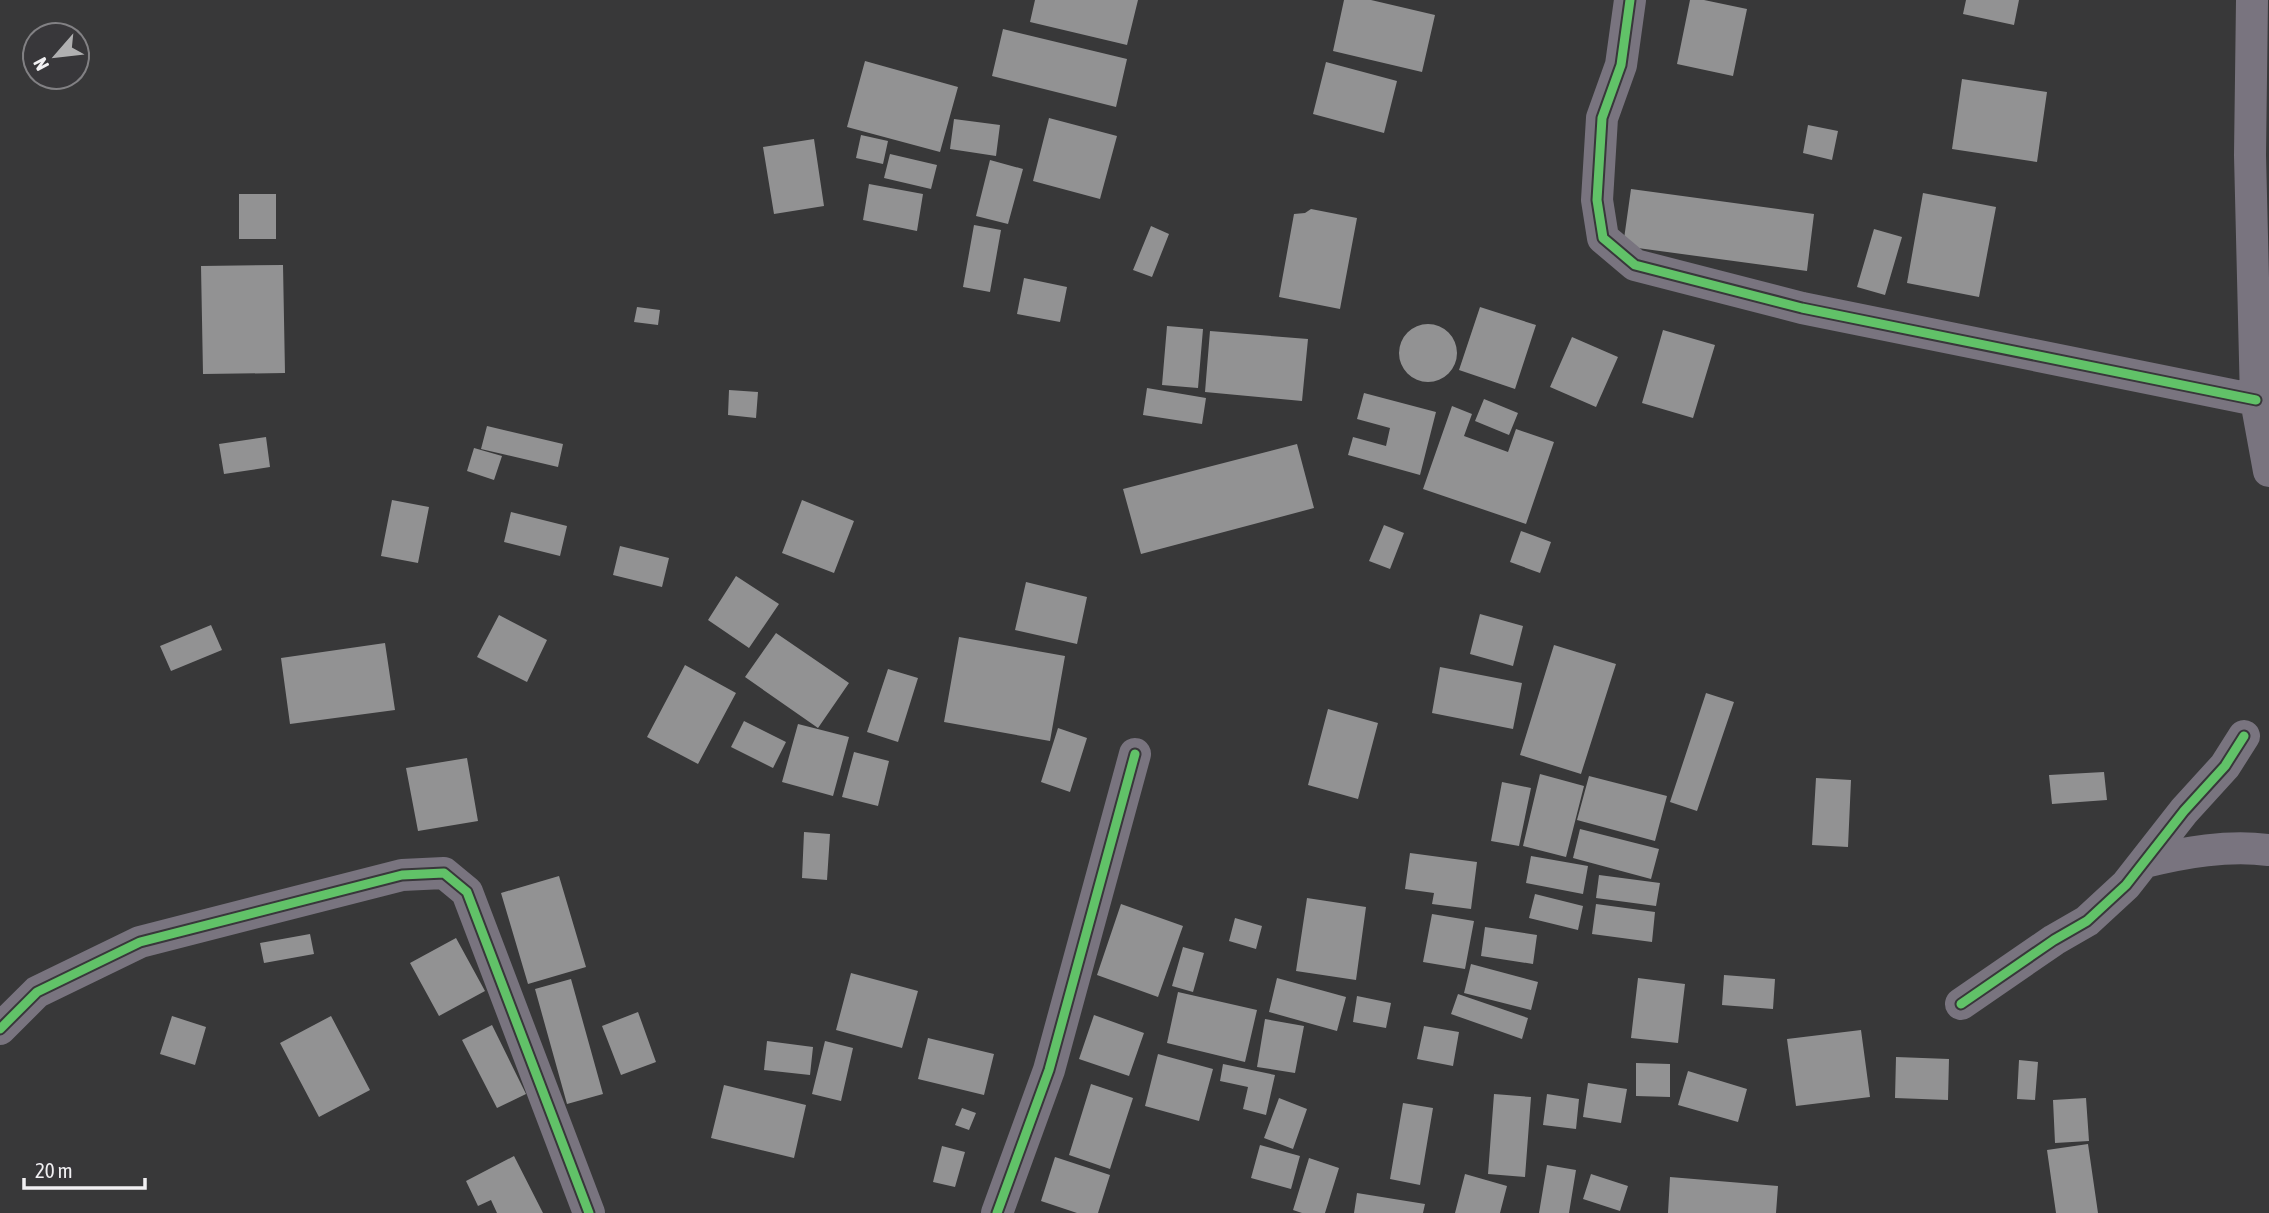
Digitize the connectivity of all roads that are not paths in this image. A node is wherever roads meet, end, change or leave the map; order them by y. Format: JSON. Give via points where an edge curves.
{"nodes":[{"id":1,"x":1630,"y":0,"type":"edge"},
{"id":2,"x":2252,"y":0,"type":"edge"},
{"id":3,"x":2256,"y":401,"type":"junction"},
{"id":4,"x":2269,"y":471,"type":"edge"},
{"id":5,"x":2244,"y":736,"type":"dead end"},
{"id":6,"x":1135,"y":754,"type":"dead end"},
{"id":7,"x":2269,"y":850,"type":"edge"},
{"id":8,"x":2145,"y":862,"type":"junction"},
{"id":9,"x":1961,"y":1004,"type":"dead end"},
{"id":10,"x":0,"y":1029,"type":"edge"},
{"id":11,"x":589,"y":1213,"type":"edge"},
{"id":12,"x":997,"y":1213,"type":"edge"}],
"edges":[{"from":1,"to":3,"type":"street","via":[[1621,65],[1602,118],[1597,200],[1603,237],[1634,265],[1802,308]]},
{"from":2,"to":3,"type":"street","via":[[2250,155]]},
{"from":3,"to":4,"type":"street"},
{"from":5,"to":8,"type":"street","via":[[2225,766]]},
{"from":6,"to":12,"type":"street","via":[[1049,1070]]},
{"from":7,"to":8,"type":"street","via":[[2185,852]]},
{"from":8,"to":9,"type":"street","via":[[2087,921]]},
{"from":10,"to":11,"type":"street","via":[[37,992],[140,942],[402,875],[444,873],[467,892]]}]}
